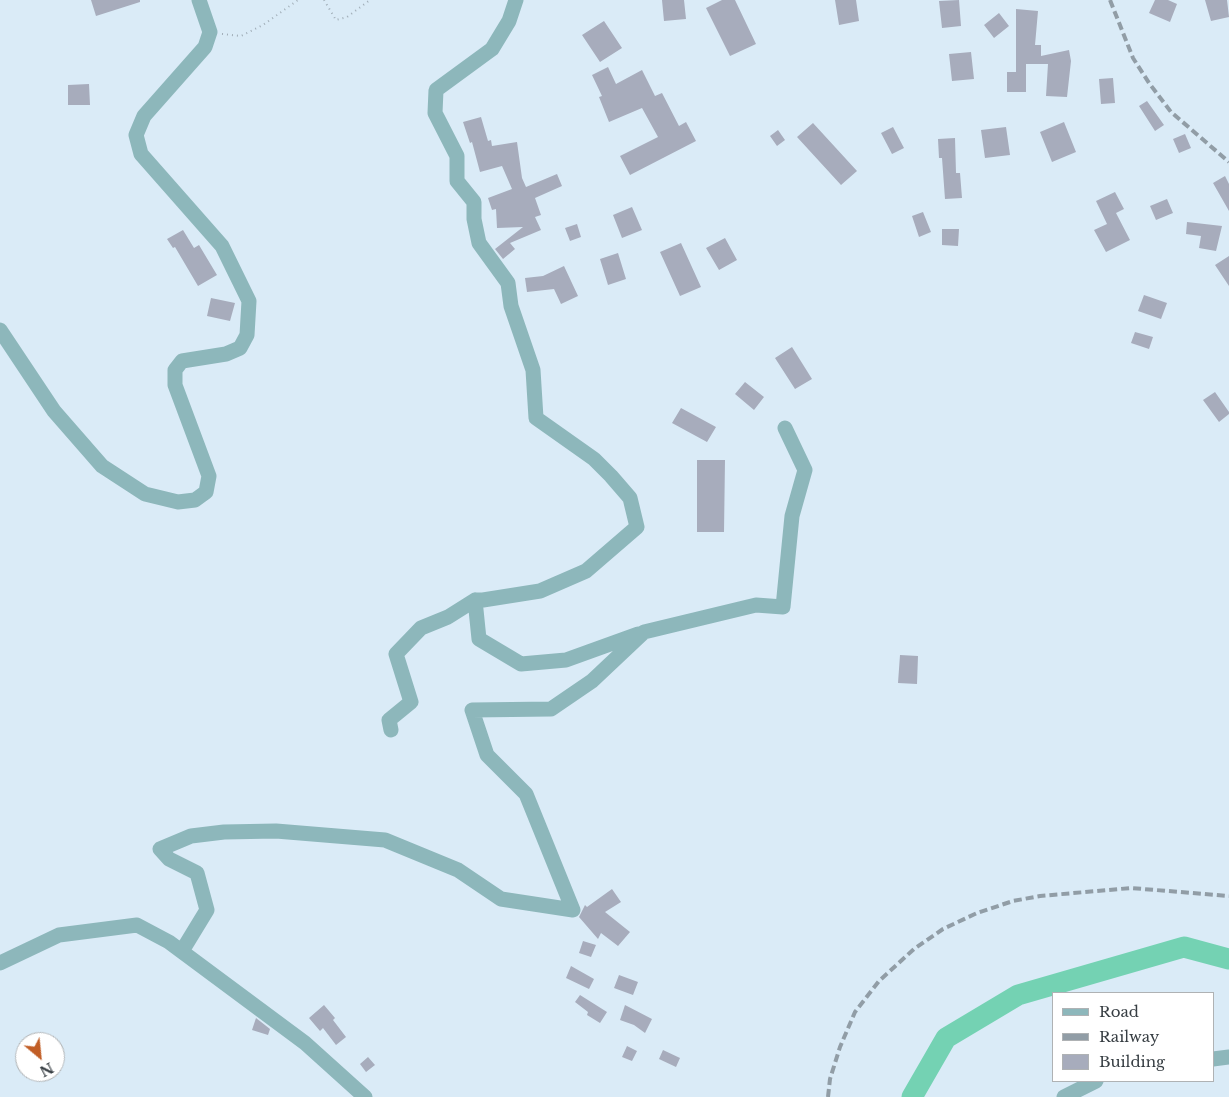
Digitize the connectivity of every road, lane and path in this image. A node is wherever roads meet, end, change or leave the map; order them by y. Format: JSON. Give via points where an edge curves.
{"nodes":[{"id":1,"x":199,"y":0,"type":"edge"},
{"id":2,"x":298,"y":0,"type":"edge"},
{"id":3,"x":324,"y":0,"type":"edge"},
{"id":4,"x":370,"y":0,"type":"edge"},
{"id":5,"x":516,"y":0,"type":"edge"},
{"id":6,"x":210,"y":32,"type":"junction"},
{"id":7,"x":0,"y":330,"type":"edge"},
{"id":8,"x":785,"y":428,"type":"dead end"},
{"id":9,"x":475,"y":600,"type":"junction"},
{"id":10,"x":644,"y":632,"type":"junction"},
{"id":11,"x":391,"y":730,"type":"dead end"},
{"id":12,"x":182,"y":951,"type":"junction"},
{"id":13,"x":0,"y":963,"type":"edge"},
{"id":14,"x":1229,"y":1057,"type":"edge"},
{"id":15,"x":1214,"y":1059,"type":"edge"},
{"id":16,"x":1094,"y":1082,"type":"edge"},
{"id":17,"x":365,"y":1097,"type":"edge"},
{"id":18,"x":1064,"y":1097,"type":"edge"}],
"edges":[{"from":1,"to":6,"type":"street"},
{"from":2,"to":6,"type":"path","via":[[242,36]]},
{"from":3,"to":4,"type":"path","via":[[336,20],[347,17]]},
{"from":5,"to":9,"type":"street","via":[[509,21],[492,49],[436,90],[434,113],[457,156],[457,181],[474,202],[479,243],[508,283],[511,306],[533,370],[536,418],[594,459],[611,476],[630,498],[637,527],[586,571],[540,591]]},
{"from":6,"to":7,"type":"street","via":[[205,47],[144,116],[136,135],[141,154],[222,246],[249,301],[247,335],[240,348],[226,354],[182,360],[174,370],[175,385],[209,476],[206,492],[195,500],[178,502],[145,494],[102,466],[54,411]]},
{"from":8,"to":10,"type":"street","via":[[805,470],[792,516],[782,607],[756,605]]},
{"from":9,"to":10,"type":"street","via":[[479,638],[521,664],[566,660]]},
{"from":9,"to":11,"type":"street","via":[[448,617],[421,628],[396,654],[411,702],[389,720]]},
{"from":10,"to":12,"type":"street","via":[[592,681],[551,710],[472,710],[487,755],[526,794],[573,910],[501,899],[458,870],[385,840],[276,831],[224,832],[191,836],[160,849],[169,859],[197,873],[207,910]]},
{"from":12,"to":13,"type":"street","via":[[137,925],[58,934]]},
{"from":12,"to":17,"type":"street","via":[[305,1043]]},
{"from":14,"to":15,"type":"street"},
{"from":16,"to":18,"type":"street"}]}
